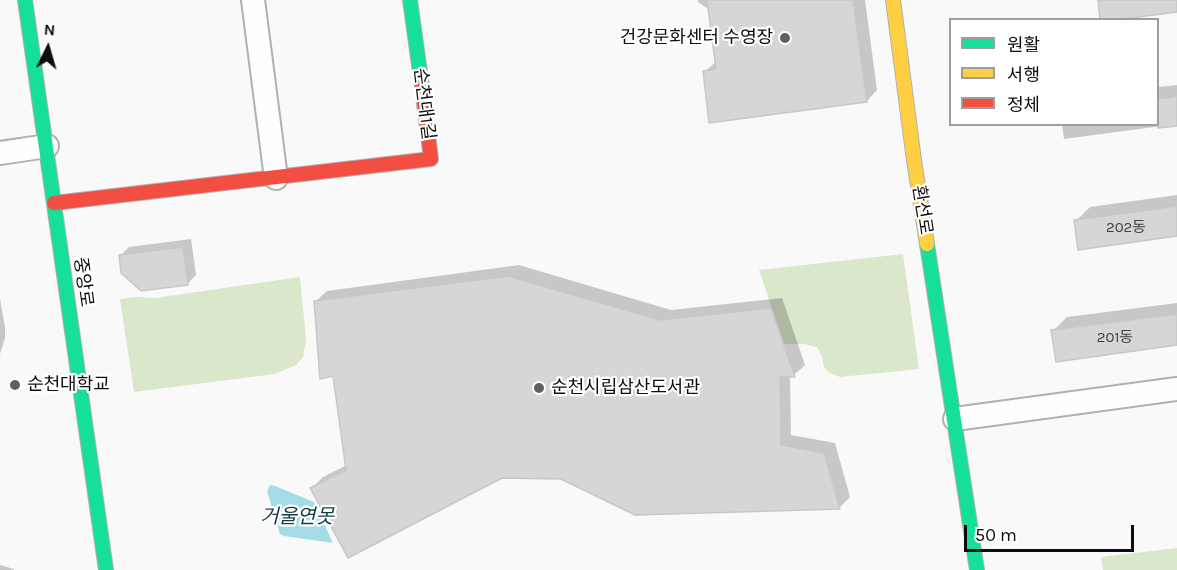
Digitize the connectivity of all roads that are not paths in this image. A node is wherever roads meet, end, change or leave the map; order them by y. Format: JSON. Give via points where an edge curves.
{"nodes":[{"id":1,"x":25,"y":0,"type":"edge"},
{"id":2,"x":253,"y":0,"type":"edge"},
{"id":3,"x":410,"y":0,"type":"edge"},
{"id":4,"x":893,"y":0,"type":"edge"},
{"id":5,"x":47,"y":146,"type":"junction"},
{"id":6,"x":0,"y":153,"type":"edge"},
{"id":7,"x":276,"y":178,"type":"junction"},
{"id":8,"x":54,"y":203,"type":"junction"},
{"id":9,"x":1177,"y":389,"type":"edge"},
{"id":10,"x":955,"y":419,"type":"junction"},
{"id":11,"x":106,"y":570,"type":"edge"},
{"id":12,"x":977,"y":570,"type":"edge"}],
"edges":[{"from":1,"to":5,"type":"street","name":"중앙로"},
{"from":2,"to":7,"type":"street"},
{"from":3,"to":7,"type":"street","name":"순천대1길","via":[[431,159]]},
{"from":4,"to":10,"type":"street","name":"환선로"},
{"from":5,"to":6,"type":"street"},
{"from":5,"to":8,"type":"street","name":"중앙로"},
{"from":7,"to":8,"type":"street","name":"순천대1길"},
{"from":8,"to":11,"type":"street","name":"중앙로"},
{"from":9,"to":10,"type":"street"},
{"from":10,"to":12,"type":"street","name":"환선로"}]}
